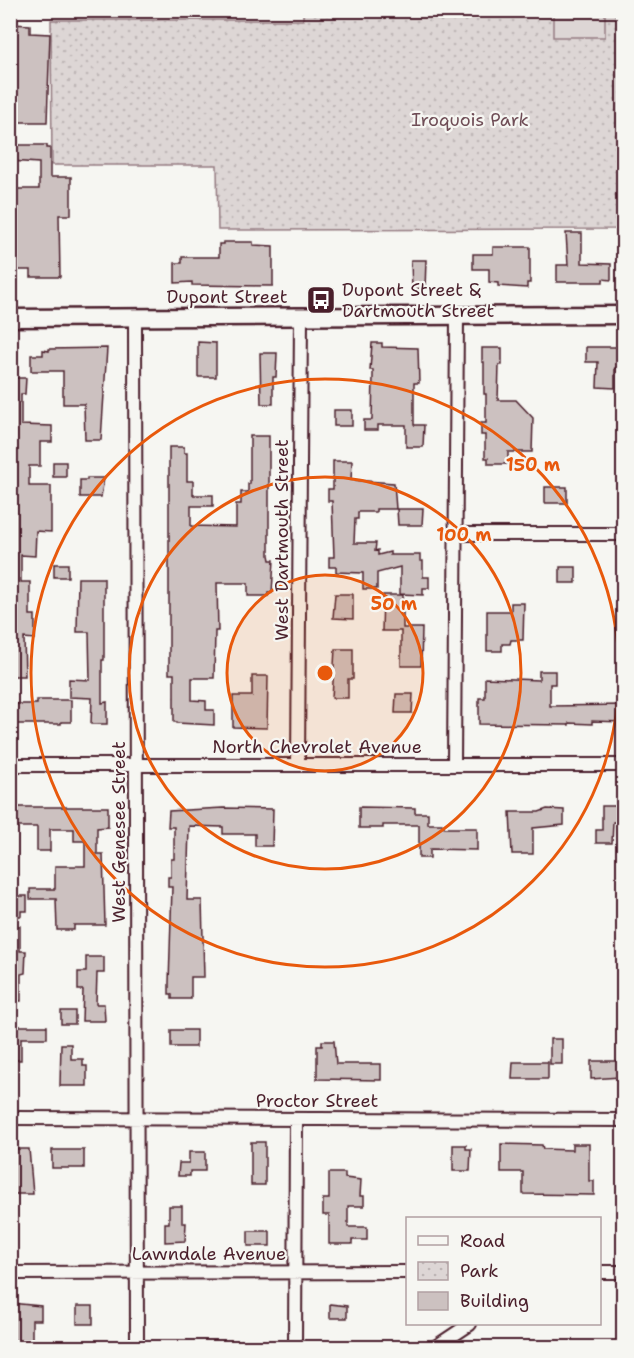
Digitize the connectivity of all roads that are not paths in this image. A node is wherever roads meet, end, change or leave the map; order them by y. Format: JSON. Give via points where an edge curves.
{"nodes":[{"id":1,"x":624,"y":315,"type":"edge"},
{"id":2,"x":302,"y":316,"type":"junction"},
{"id":3,"x":457,"y":316,"type":"junction"},
{"id":4,"x":135,"y":317,"type":"junction"},
{"id":5,"x":10,"y":318,"type":"edge"},
{"id":6,"x":456,"y":534,"type":"junction"},
{"id":7,"x":624,"y":534,"type":"edge"},
{"id":8,"x":10,"y":765,"type":"edge"},
{"id":9,"x":136,"y":765,"type":"junction"},
{"id":10,"x":298,"y":765,"type":"junction"},
{"id":11,"x":454,"y":765,"type":"junction"},
{"id":12,"x":624,"y":765,"type":"edge"},
{"id":13,"x":10,"y":1118,"type":"edge"},
{"id":14,"x":137,"y":1118,"type":"junction"},
{"id":15,"x":296,"y":1120,"type":"junction"},
{"id":16,"x":624,"y":1120,"type":"edge"},
{"id":17,"x":137,"y":1272,"type":"junction"},
{"id":18,"x":296,"y":1272,"type":"junction"},
{"id":19,"x":406,"y":1272,"type":"edge"},
{"id":20,"x":601,"y":1272,"type":"edge"},
{"id":21,"x":624,"y":1272,"type":"edge"},
{"id":22,"x":10,"y":1273,"type":"edge"},
{"id":23,"x":467,"y":1325,"type":"edge"},
{"id":24,"x":137,"y":1347,"type":"edge"},
{"id":25,"x":296,"y":1347,"type":"edge"},
{"id":26,"x":434,"y":1347,"type":"edge"}],
"edges":[{"from":1,"to":3,"type":"street","name":"Dupont Street"},
{"from":2,"to":3,"type":"street","name":"Dupont Street"},
{"from":2,"to":4,"type":"street","name":"Dupont Street"},
{"from":2,"to":10,"type":"street","name":"West Dartmouth Street"},
{"from":3,"to":6,"type":"street"},
{"from":4,"to":5,"type":"street","name":"Dupont Street"},
{"from":4,"to":9,"type":"street","name":"West Genesee Street"},
{"from":6,"to":7,"type":"street"},
{"from":6,"to":11,"type":"street"},
{"from":8,"to":9,"type":"street","name":"North Chevrolet Avenue"},
{"from":9,"to":10,"type":"street","name":"North Chevrolet Avenue"},
{"from":9,"to":14,"type":"street","name":"West Genesee Street"},
{"from":10,"to":11,"type":"street","name":"North Chevrolet Avenue"},
{"from":11,"to":12,"type":"street","name":"North Chevrolet Avenue"},
{"from":13,"to":14,"type":"street","name":"Proctor Street"},
{"from":14,"to":15,"type":"street","name":"Proctor Street"},
{"from":14,"to":17,"type":"street","name":"West Genesee Street"},
{"from":15,"to":16,"type":"street","name":"Proctor Street"},
{"from":15,"to":18,"type":"street"},
{"from":17,"to":18,"type":"street","name":"Lawndale Avenue"},
{"from":17,"to":22,"type":"street","name":"Lawndale Avenue"},
{"from":17,"to":24,"type":"street","name":"West Genesee Street"},
{"from":18,"to":19,"type":"street","name":"Lawndale Avenue"},
{"from":18,"to":25,"type":"street"},
{"from":20,"to":21,"type":"street"},
{"from":23,"to":26,"type":"street"}]}
